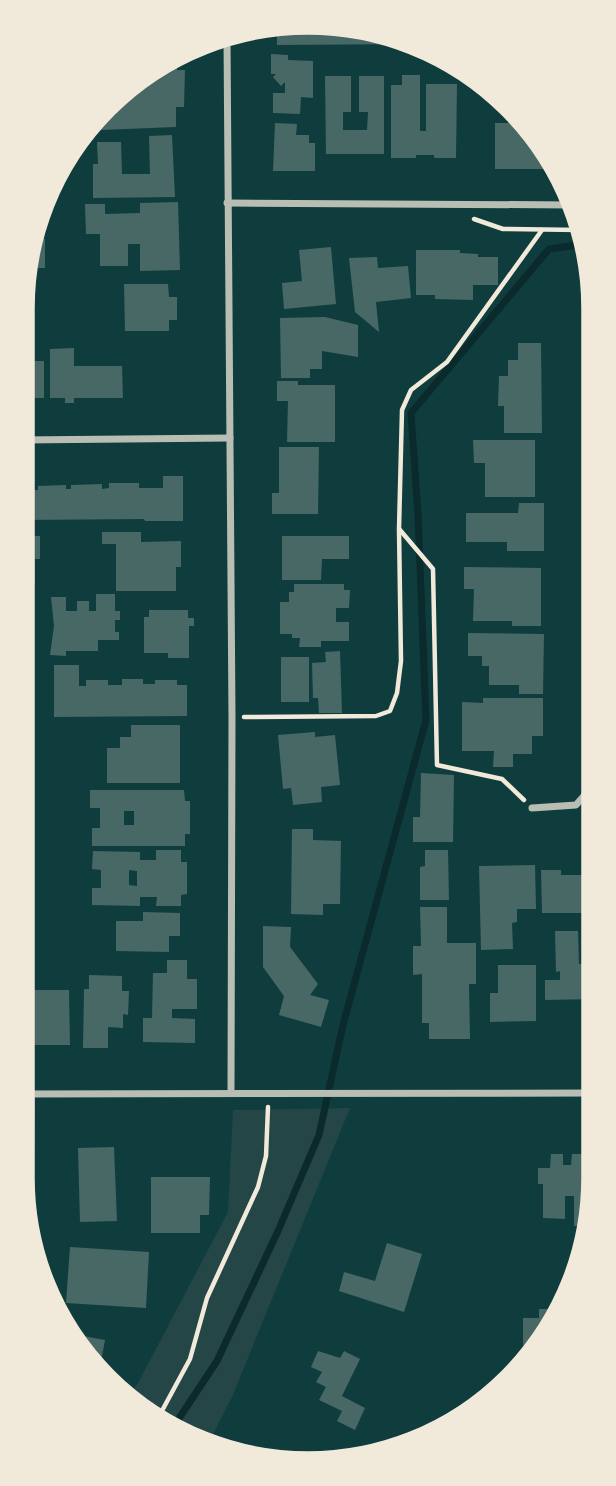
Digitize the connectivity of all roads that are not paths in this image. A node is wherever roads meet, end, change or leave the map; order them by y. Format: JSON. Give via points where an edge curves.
{"nodes":[{"id":1,"x":227,"y":46,"type":"edge"},
{"id":2,"x":227,"y":203,"type":"junction"},
{"id":3,"x":563,"y":205,"type":"edge"},
{"id":4,"x":230,"y":438,"type":"junction"},
{"id":5,"x":33,"y":440,"type":"edge"},
{"id":6,"x":583,"y":797,"type":"edge"},
{"id":7,"x":533,"y":808,"type":"road end"},
{"id":8,"x":231,"y":1093,"type":"junction"},
{"id":9,"x":583,"y":1093,"type":"edge"},
{"id":10,"x":33,"y":1094,"type":"edge"}],
"edges":[{"from":1,"to":2,"type":"street"},
{"from":2,"to":3,"type":"street"},
{"from":2,"to":4,"type":"street"},
{"from":4,"to":5,"type":"street"},
{"from":4,"to":8,"type":"street"},
{"from":6,"to":7,"type":"street","via":[[576,805]]},
{"from":8,"to":9,"type":"street"},
{"from":8,"to":10,"type":"street"}]}
